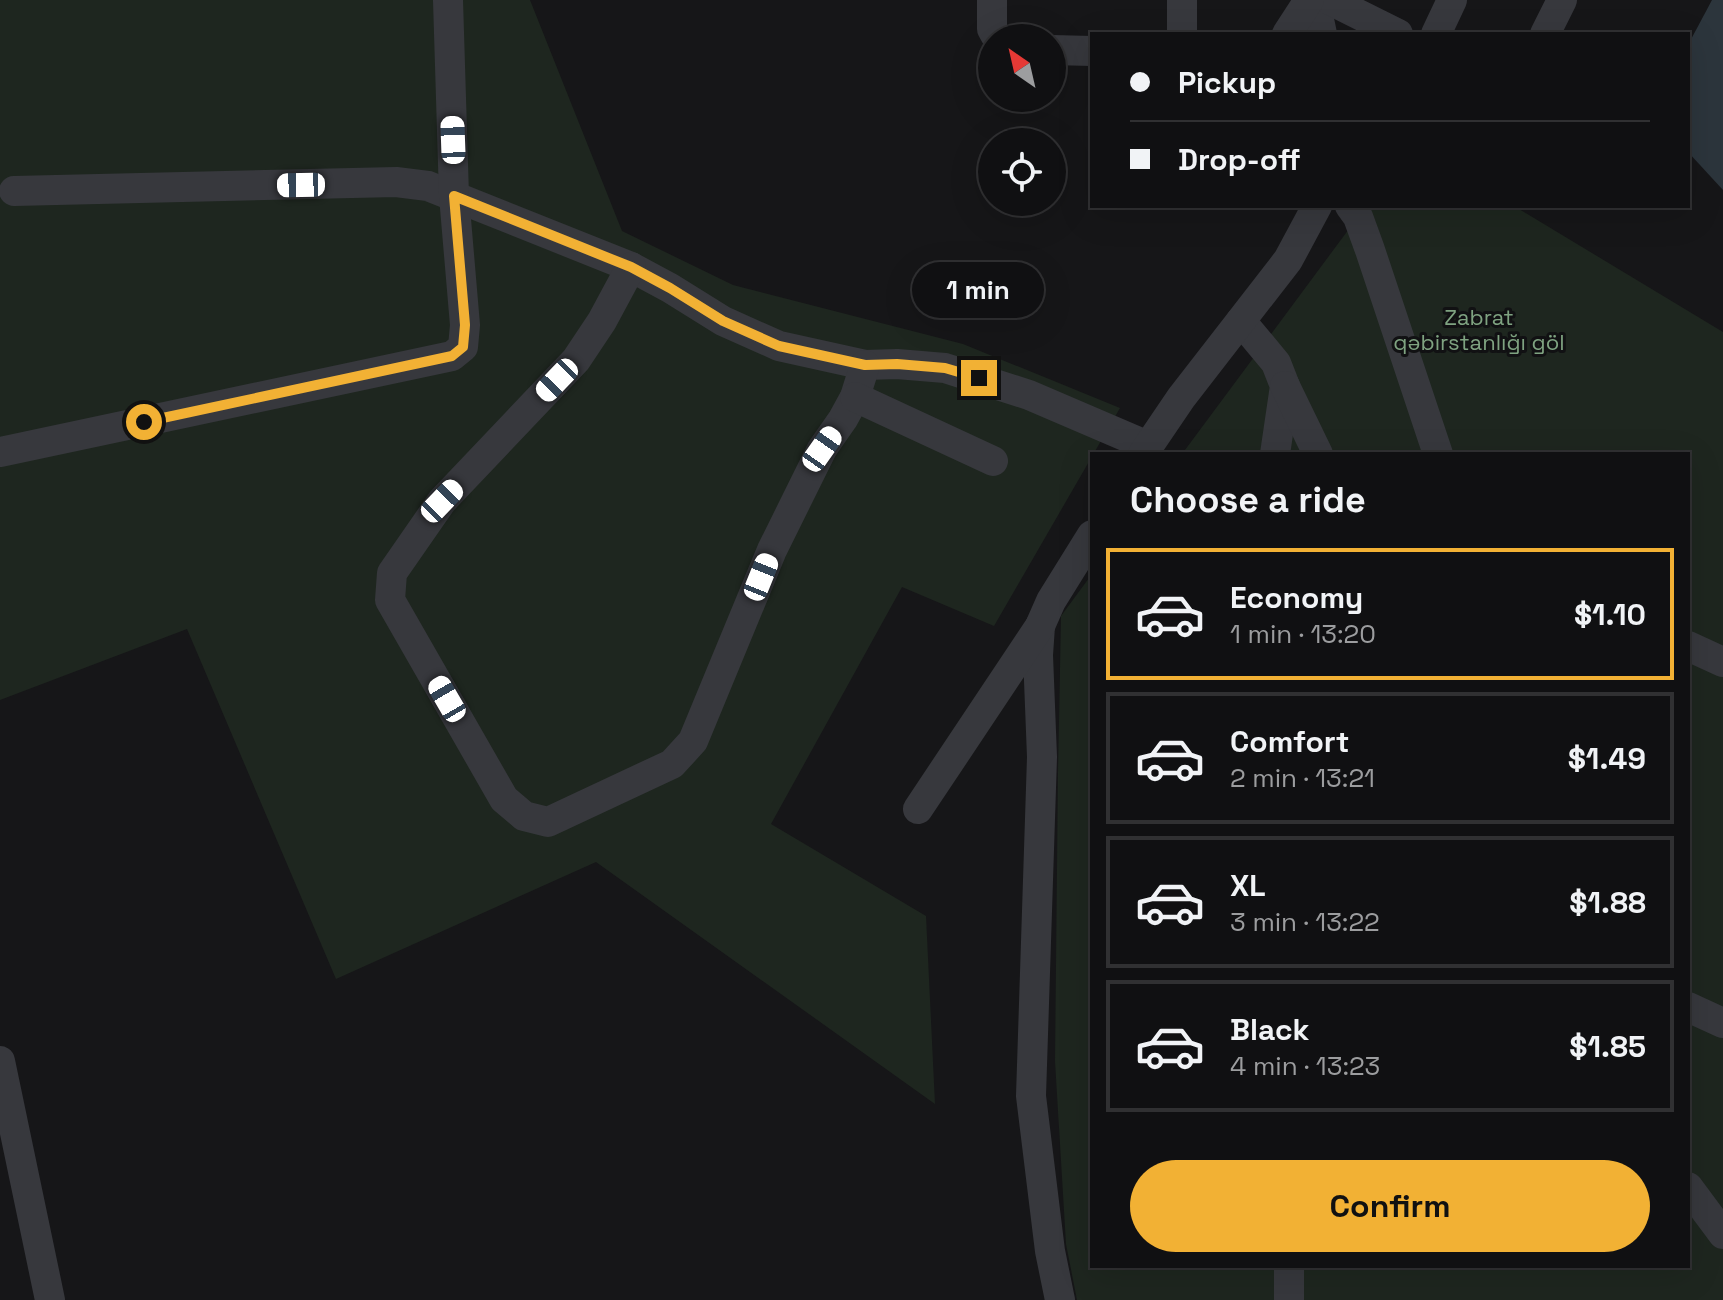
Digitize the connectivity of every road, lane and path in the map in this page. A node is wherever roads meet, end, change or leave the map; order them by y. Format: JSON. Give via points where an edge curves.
{"nodes":[{"id":1,"x":448,"y":0,"type":"edge"},
{"id":2,"x":992,"y":0,"type":"edge"},
{"id":3,"x":1182,"y":0,"type":"edge"},
{"id":4,"x":1309,"y":0,"type":"edge"},
{"id":5,"x":1315,"y":0,"type":"edge"},
{"id":6,"x":1330,"y":0,"type":"edge"},
{"id":7,"x":1452,"y":0,"type":"edge"},
{"id":8,"x":1562,"y":0,"type":"edge"},
{"id":9,"x":992,"y":24,"type":"edge"},
{"id":10,"x":1182,"y":32,"type":"edge"},
{"id":11,"x":1288,"y":32,"type":"edge"},
{"id":12,"x":1322,"y":32,"type":"edge"},
{"id":13,"x":1394,"y":32,"type":"edge"},
{"id":14,"x":1437,"y":32,"type":"edge"},
{"id":15,"x":1546,"y":32,"type":"edge"},
{"id":16,"x":1066,"y":50,"type":"edge"},
{"id":17,"x":1090,"y":51,"type":"edge"},
{"id":18,"x":14,"y":191,"type":"dead end"},
{"id":19,"x":454,"y":196,"type":"junction"},
{"id":20,"x":1316,"y":208,"type":"edge"},
{"id":21,"x":1351,"y":208,"type":"edge"},
{"id":22,"x":631,"y":267,"type":"junction"},
{"id":23,"x":1241,"y":321,"type":"junction"},
{"id":24,"x":865,"y":365,"type":"junction"},
{"id":25,"x":1285,"y":386,"type":"junction"},
{"id":26,"x":855,"y":397,"type":"junction"},
{"id":27,"x":1145,"y":450,"type":"edge"},
{"id":28,"x":0,"y":452,"type":"edge"},
{"id":29,"x":1275,"y":452,"type":"edge"},
{"id":30,"x":1317,"y":452,"type":"edge"},
{"id":31,"x":1437,"y":452,"type":"edge"},
{"id":32,"x":993,"y":461,"type":"dead end"},
{"id":33,"x":1090,"y":538,"type":"edge"},
{"id":34,"x":1040,"y":626,"type":"junction"},
{"id":35,"x":1690,"y":647,"type":"edge"},
{"id":36,"x":1723,"y":662,"type":"edge"},
{"id":37,"x":918,"y":809,"type":"dead end"},
{"id":38,"x":1690,"y":1008,"type":"edge"},
{"id":39,"x":1723,"y":1023,"type":"edge"},
{"id":40,"x":0,"y":1061,"type":"edge"},
{"id":41,"x":8,"y":1135,"type":"edge"},
{"id":42,"x":1690,"y":1190,"type":"edge"},
{"id":43,"x":1723,"y":1234,"type":"edge"},
{"id":44,"x":1289,"y":1268,"type":"edge"},
{"id":45,"x":50,"y":1300,"type":"edge"},
{"id":46,"x":1060,"y":1300,"type":"edge"},
{"id":47,"x":1289,"y":1300,"type":"edge"}],
"edges":[{"from":1,"to":19,"type":"street"},
{"from":2,"to":9,"type":"street"},
{"from":3,"to":10,"type":"street"},
{"from":4,"to":11,"type":"street"},
{"from":5,"to":12,"type":"street"},
{"from":6,"to":13,"type":"street"},
{"from":7,"to":14,"type":"street"},
{"from":8,"to":15,"type":"street"},
{"from":16,"to":17,"type":"street"},
{"from":18,"to":19,"type":"street","via":[[396,182]]},
{"from":19,"to":22,"type":"street"},
{"from":19,"to":28,"type":"street","via":[[465,325],[463,347],[452,356]]},
{"from":20,"to":23,"type":"street","via":[[1288,260]]},
{"from":21,"to":31,"type":"street"},
{"from":22,"to":24,"type":"street","via":[[723,321],[779,346]]},
{"from":22,"to":26,"type":"street","via":[[576,360],[442,501],[392,573],[390,600],[504,799],[524,816],[548,822],[672,764],[693,741],[772,550],[822,449]]},
{"from":23,"to":25,"type":"street","via":[[1276,363]]},
{"from":23,"to":27,"type":"street"},
{"from":24,"to":26,"type":"street"},
{"from":24,"to":27,"type":"street","via":[[945,368],[1029,395]]},
{"from":25,"to":29,"type":"street"},
{"from":25,"to":30,"type":"street"},
{"from":26,"to":32,"type":"street"},
{"from":33,"to":34,"type":"street"},
{"from":34,"to":37,"type":"street"},
{"from":34,"to":46,"type":"street","via":[[1042,757],[1031,1096]]},
{"from":35,"to":36,"type":"street"},
{"from":38,"to":39,"type":"street"},
{"from":40,"to":41,"type":"street"},
{"from":41,"to":45,"type":"street"},
{"from":42,"to":43,"type":"street"},
{"from":44,"to":47,"type":"street"}]}
